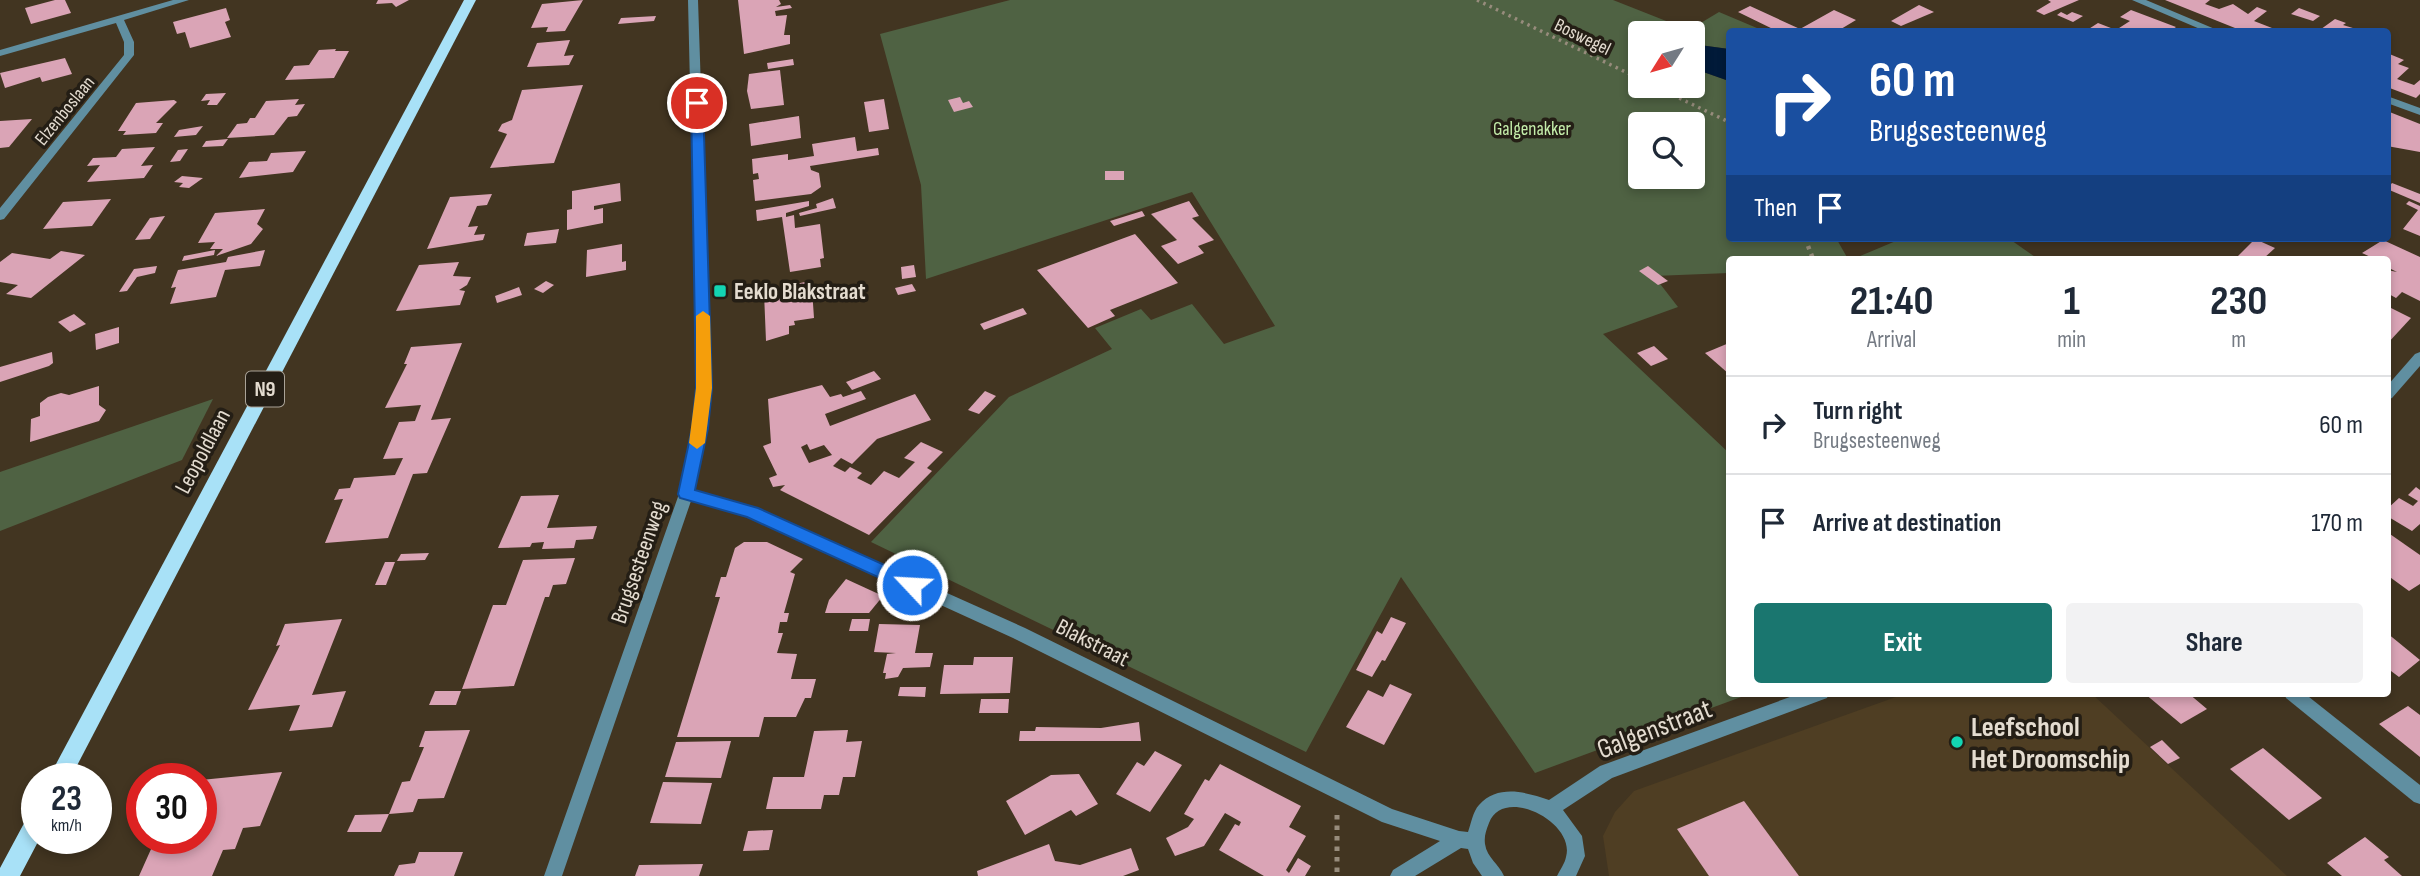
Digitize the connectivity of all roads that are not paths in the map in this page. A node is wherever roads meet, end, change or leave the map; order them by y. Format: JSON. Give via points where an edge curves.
{"nodes":[{"id":1,"x":184,"y":0,"type":"edge"},
{"id":2,"x":470,"y":0,"type":"edge"},
{"id":3,"x":693,"y":0,"type":"edge"},
{"id":4,"x":2137,"y":0,"type":"edge"},
{"id":5,"x":119,"y":19,"type":"junction"},
{"id":6,"x":2207,"y":28,"type":"edge"},
{"id":7,"x":0,"y":53,"type":"edge"},
{"id":8,"x":2391,"y":101,"type":"edge"},
{"id":9,"x":2420,"y":112,"type":"edge"},
{"id":10,"x":0,"y":216,"type":"edge"},
{"id":11,"x":2420,"y":357,"type":"edge"},
{"id":12,"x":2391,"y":390,"type":"edge"},
{"id":13,"x":686,"y":494,"type":"junction"},
{"id":14,"x":1810,"y":697,"type":"edge"},
{"id":15,"x":2297,"y":697,"type":"edge"},
{"id":16,"x":67,"y":763,"type":"edge"},
{"id":17,"x":2420,"y":796,"type":"edge"},
{"id":18,"x":1550,"y":809,"type":"junction"},
{"id":19,"x":1467,"y":840,"type":"junction"},
{"id":20,"x":21,"y":851,"type":"edge"},
{"id":21,"x":8,"y":876,"type":"edge"},
{"id":22,"x":553,"y":876,"type":"edge"},
{"id":23,"x":1399,"y":876,"type":"edge"},
{"id":24,"x":1495,"y":876,"type":"edge"},
{"id":25,"x":1566,"y":876,"type":"edge"}],
"edges":[{"from":1,"to":5,"type":"street"},
{"from":2,"to":16,"type":"main road","name":"Leopoldlaan","number":"N9"},
{"from":3,"to":13,"type":"street","name":"Brugsesteenweg","via":[[704,388]]},
{"from":4,"to":6,"type":"street"},
{"from":5,"to":7,"type":"street"},
{"from":5,"to":10,"type":"street","name":"Elzenboslaan","via":[[129,55]]},
{"from":8,"to":9,"type":"street"},
{"from":11,"to":12,"type":"street"},
{"from":13,"to":19,"type":"street","name":"Blakstraat","via":[[752,512],[1019,633],[1337,793],[1388,816]]},
{"from":13,"to":22,"type":"street","name":"Brugsesteenweg"},
{"from":14,"to":18,"type":"street","name":"Galgenstraat","via":[[1606,772]]},
{"from":15,"to":17,"type":"street"},
{"from":18,"to":19,"type":"street","via":[[1531,800],[1499,802],[1481,817]]},
{"from":18,"to":25,"type":"street","via":[[1572,836],[1575,855]]},
{"from":19,"to":23,"type":"street"},
{"from":19,"to":24,"type":"street"},
{"from":20,"to":21,"type":"main road"}]}
